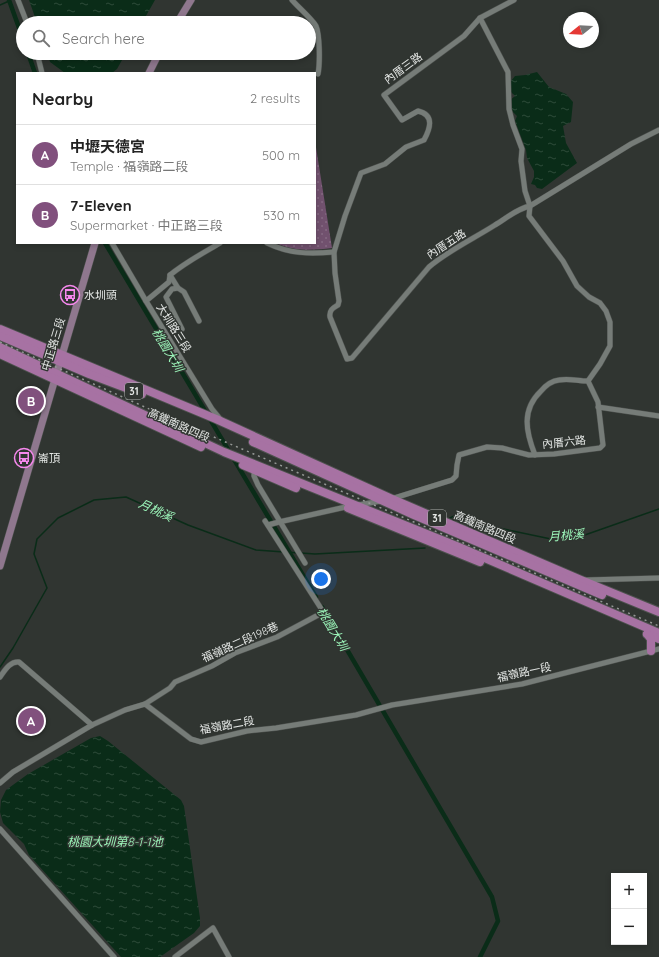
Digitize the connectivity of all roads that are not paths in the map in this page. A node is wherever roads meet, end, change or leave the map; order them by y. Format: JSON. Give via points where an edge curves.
{"nodes":[{"id":1,"x":18,"y":0,"type":"edge"},
{"id":2,"x":191,"y":0,"type":"edge"},
{"id":3,"x":292,"y":0,"type":"edge"},
{"id":4,"x":514,"y":0,"type":"edge"},
{"id":5,"x":24,"y":16,"type":"edge"},
{"id":6,"x":181,"y":16,"type":"edge"},
{"id":7,"x":307,"y":16,"type":"edge"},
{"id":8,"x":480,"y":18,"type":"junction"},
{"id":9,"x":316,"y":26,"type":"edge"},
{"id":10,"x":39,"y":60,"type":"edge"},
{"id":11,"x":156,"y":60,"type":"edge"},
{"id":12,"x":42,"y":72,"type":"edge"},
{"id":13,"x":150,"y":72,"type":"edge"},
{"id":14,"x":318,"y":74,"type":"dead end"},
{"id":15,"x":659,"y":130,"type":"edge"},
{"id":16,"x":530,"y":206,"type":"junction"},
{"id":17,"x":94,"y":244,"type":"edge"},
{"id":18,"x":113,"y":244,"type":"edge"},
{"id":19,"x":218,"y":244,"type":"edge"},
{"id":20,"x":269,"y":244,"type":"edge"},
{"id":21,"x":334,"y":252,"type":"junction"},
{"id":22,"x":170,"y":275,"type":"junction"},
{"id":23,"x":178,"y":288,"type":"junction"},
{"id":24,"x":146,"y":301,"type":"junction"},
{"id":25,"x":200,"y":321,"type":"dead end"},
{"id":26,"x":0,"y":329,"type":"edge"},
{"id":27,"x":182,"y":329,"type":"dead end"},
{"id":28,"x":0,"y":336,"type":"edge"},
{"id":29,"x":0,"y":347,"type":"edge"},
{"id":30,"x":0,"y":354,"type":"edge"},
{"id":31,"x":61,"y":358,"type":"junction"},
{"id":32,"x":55,"y":376,"type":"junction"},
{"id":33,"x":588,"y":381,"type":"junction"},
{"id":34,"x":598,"y":407,"type":"junction"},
{"id":35,"x":659,"y":416,"type":"edge"},
{"id":36,"x":220,"y":423,"type":"junction"},
{"id":37,"x":535,"y":454,"type":"junction"},
{"id":38,"x":254,"y":470,"type":"junction"},
{"id":39,"x":324,"y":475,"type":"junction"},
{"id":40,"x":350,"y":479,"type":"junction"},
{"id":41,"x":306,"y":486,"type":"junction"},
{"id":42,"x":322,"y":498,"type":"junction"},
{"id":43,"x":392,"y":499,"type":"junction"},
{"id":44,"x":383,"y":501,"type":"junction"},
{"id":45,"x":355,"y":505,"type":"junction"},
{"id":46,"x":344,"y":507,"type":"junction"},
{"id":47,"x":278,"y":522,"type":"junction"},
{"id":48,"x":437,"y":544,"type":"junction"},
{"id":49,"x":501,"y":546,"type":"junction"},
{"id":50,"x":459,"y":547,"type":"junction"},
{"id":51,"x":305,"y":563,"type":"dead end"},
{"id":52,"x":528,"y":564,"type":"junction"},
{"id":53,"x":0,"y":566,"type":"edge"},
{"id":54,"x":659,"y":578,"type":"edge"},
{"id":55,"x":581,"y":580,"type":"junction"},
{"id":56,"x":659,"y":612,"type":"edge"},
{"id":57,"x":659,"y":617,"type":"edge"},
{"id":58,"x":659,"y":633,"type":"edge"},
{"id":59,"x":647,"y":634,"type":"junction"},
{"id":60,"x":659,"y":639,"type":"edge"},
{"id":61,"x":655,"y":650,"type":"edge"},
{"id":62,"x":0,"y":677,"type":"edge"},
{"id":63,"x":145,"y":704,"type":"junction"},
{"id":64,"x":391,"y":705,"type":"joint"},
{"id":65,"x":92,"y":725,"type":"junction"},
{"id":66,"x":0,"y":783,"type":"edge"},
{"id":67,"x":0,"y":830,"type":"edge"},
{"id":68,"x":114,"y":957,"type":"edge"},
{"id":69,"x":175,"y":957,"type":"edge"},
{"id":70,"x":229,"y":957,"type":"edge"}],
"edges":[{"from":1,"to":5,"type":"street"},
{"from":2,"to":6,"type":"main road"},
{"from":3,"to":7,"type":"street"},
{"from":4,"to":8,"type":"street","name":"內厝三路"},
{"from":8,"to":16,"type":"street","via":[[508,72],[509,109],[522,149],[525,191]]},
{"from":8,"to":21,"type":"street","name":"內厝三路","via":[[464,36],[384,94],[402,120],[418,111],[424,112],[431,125],[430,130],[424,140],[406,147],[385,164],[361,173]]},
{"from":9,"to":14,"type":"street","via":[[320,65]]},
{"from":10,"to":12,"type":"street"},
{"from":11,"to":13,"type":"main road"},
{"from":15,"to":16,"type":"street","name":"內厝五路","via":[[631,144]]},
{"from":16,"to":21,"type":"street","name":"內厝五路","via":[[520,208],[429,267],[352,358],[347,359],[330,317],[339,301]]},
{"from":16,"to":33,"type":"street","via":[[529,216],[564,261],[577,286],[600,303],[610,322],[610,346]]},
{"from":17,"to":31,"type":"main road","name":"中正路三段"},
{"from":18,"to":24,"type":"street","name":"大圳路三段"},
{"from":19,"to":22,"type":"street"},
{"from":20,"to":21,"type":"street","via":[[280,249],[307,254]]},
{"from":22,"to":23,"type":"street"},
{"from":22,"to":24,"type":"street","via":[[169,282]]},
{"from":23,"to":25,"type":"street","via":[[184,292]]},
{"from":23,"to":27,"type":"street","via":[[166,297]]},
{"from":24,"to":36,"type":"street","name":"大圳路三段","via":[[219,416]]},
{"from":26,"to":31,"type":"main road","number":"31"},
{"from":28,"to":31,"type":"main road","number":"31"},
{"from":29,"to":32,"type":"main road","number":"31"},
{"from":30,"to":32,"type":"main road","number":"31"},
{"from":31,"to":32,"type":"main road","name":"中正路三段"},
{"from":31,"to":36,"type":"main road","name":"高鐵南路四段","number":"31"},
{"from":31,"to":36,"type":"main road","name":"高鐵南路四段","number":"31","via":[[89,374],[207,421]]},
{"from":32,"to":38,"type":"main road","name":"高鐵南路四段","number":"31"},
{"from":32,"to":41,"type":"main road","name":"高鐵南路四段","number":"31"},
{"from":32,"to":53,"type":"main road","name":"中正路三段"},
{"from":33,"to":34,"type":"street","name":"內厝六路"},
{"from":33,"to":37,"type":"street","via":[[558,380],[548,384],[535,397],[528,410],[527,432]]},
{"from":34,"to":35,"type":"street"},
{"from":34,"to":37,"type":"street","name":"內厝六路","via":[[603,445],[600,448]]},
{"from":36,"to":39,"type":"main road","name":"高鐵南路四段","number":"31"},
{"from":36,"to":40,"type":"main road","name":"高鐵南路四段","number":"31"},
{"from":37,"to":43,"type":"street","name":"內厝六路","via":[[487,447],[460,455],[456,476],[452,480]]},
{"from":38,"to":42,"type":"main road","number":"31"},
{"from":38,"to":47,"type":"street","via":[[258,485]]},
{"from":39,"to":40,"type":"main road"},
{"from":39,"to":44,"type":"main road","name":"高鐵南路四段","number":"31"},
{"from":40,"to":43,"type":"main road","name":"高鐵南路四段","number":"31"},
{"from":41,"to":42,"type":"main road"},
{"from":41,"to":45,"type":"main road","number":"31"},
{"from":42,"to":46,"type":"main road","number":"31"},
{"from":43,"to":44,"type":"street"},
{"from":43,"to":49,"type":"main road","name":"高鐵南路四段","number":"31"},
{"from":44,"to":45,"type":"street"},
{"from":44,"to":52,"type":"main road","name":"高鐵南路四段","number":"31"},
{"from":45,"to":46,"type":"street"},
{"from":45,"to":50,"type":"main road","number":"31"},
{"from":46,"to":47,"type":"street"},
{"from":46,"to":48,"type":"main road","number":"31"},
{"from":47,"to":51,"type":"street"},
{"from":47,"to":63,"type":"street","name":"福嶺路二段198巷","via":[[267,524],[322,610],[319,616],[175,682]]},
{"from":48,"to":50,"type":"main road"},
{"from":48,"to":59,"type":"main road","number":"31"},
{"from":49,"to":52,"type":"main road"},
{"from":49,"to":55,"type":"main road","name":"高鐵南路四段","number":"31"},
{"from":50,"to":58,"type":"main road","number":"31"},
{"from":52,"to":57,"type":"main road","name":"高鐵南路四段","number":"31"},
{"from":54,"to":55,"type":"street"},
{"from":55,"to":56,"type":"main road","name":"高鐵南路四段","number":"31"},
{"from":59,"to":60,"type":"main road","number":"31"},
{"from":59,"to":61,"type":"main road"},
{"from":61,"to":64,"type":"street","name":"福嶺路一段","via":[[522,684]]},
{"from":62,"to":65,"type":"street","via":[[10,664],[19,662]]},
{"from":63,"to":64,"type":"street","name":"福嶺路二段","via":[[191,739],[201,742],[248,731],[356,715]]},
{"from":63,"to":65,"type":"street"},
{"from":65,"to":66,"type":"street","via":[[13,772]]},
{"from":67,"to":68,"type":"street"},
{"from":69,"to":70,"type":"street","via":[[213,928]]}]}
